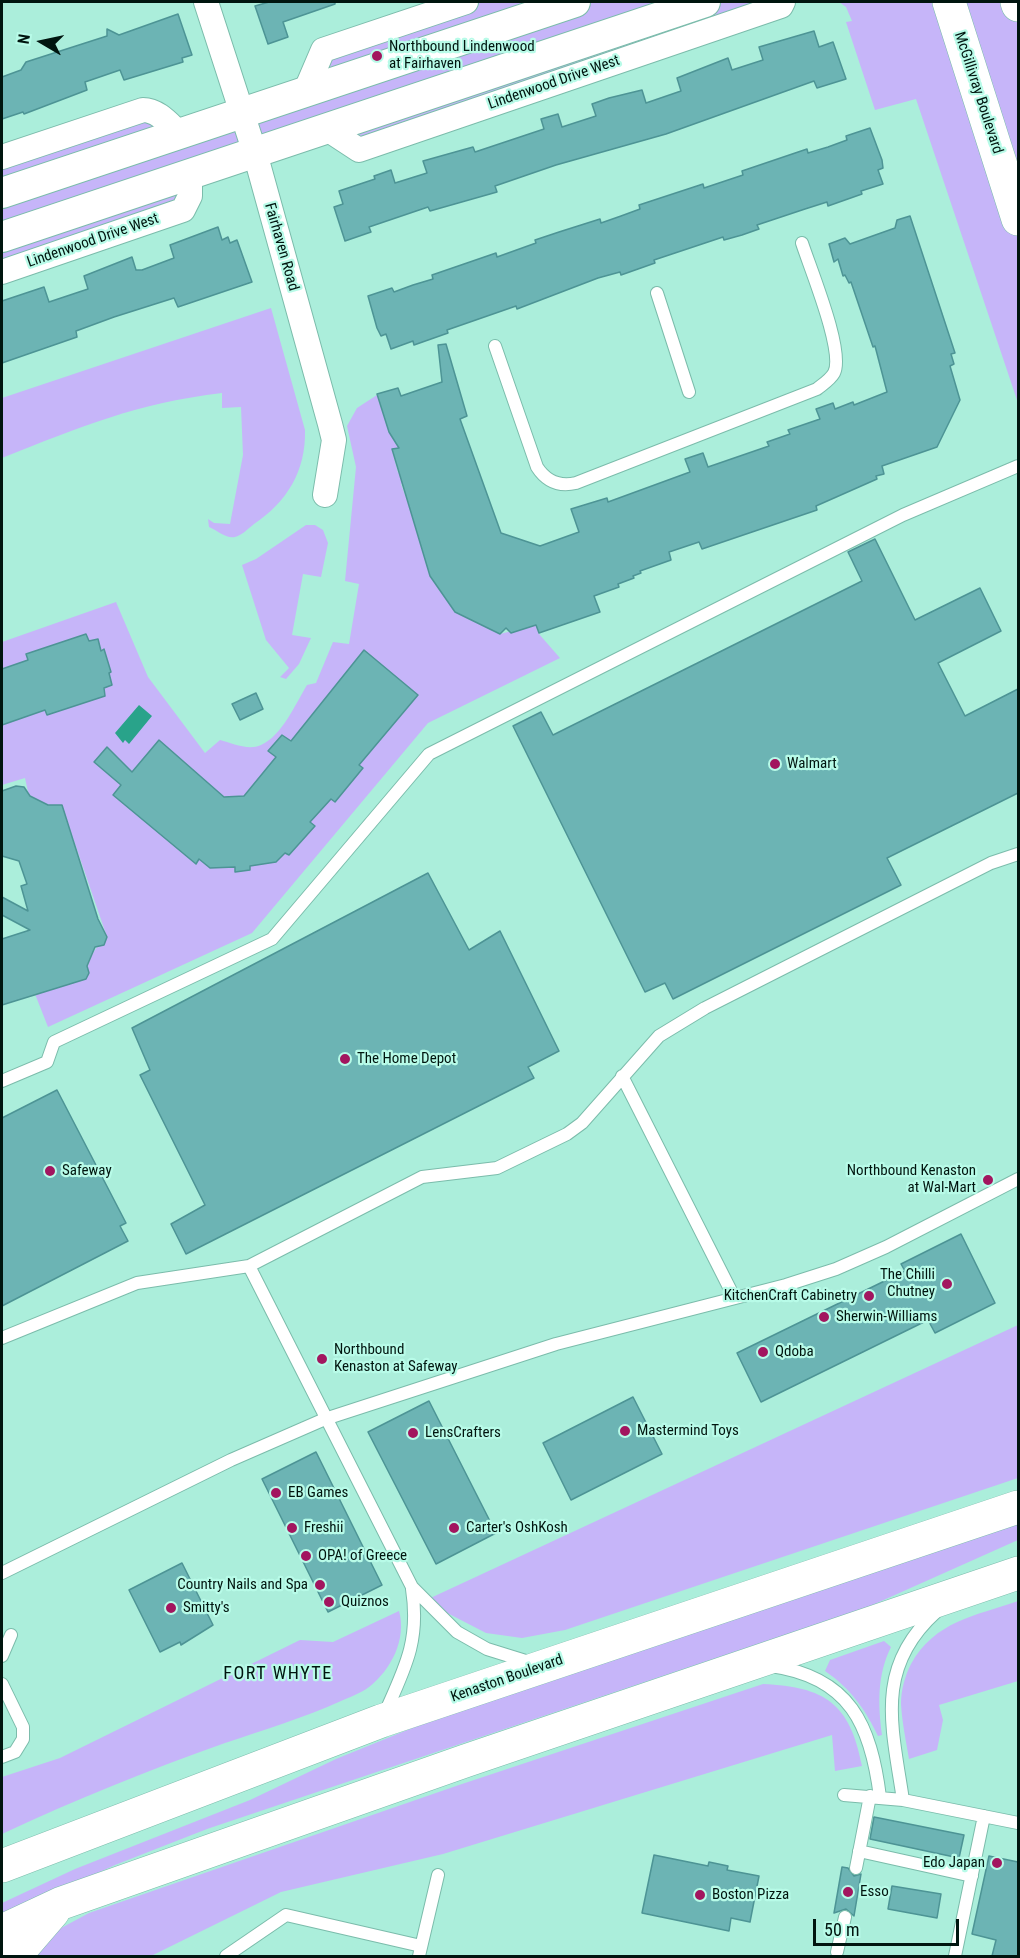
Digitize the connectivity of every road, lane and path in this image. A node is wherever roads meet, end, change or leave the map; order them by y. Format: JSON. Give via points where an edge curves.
{"nodes":[{"id":1,"x":206,"y":2,"type":"edge"},
{"id":2,"x":466,"y":2,"type":"edge"},
{"id":3,"x":574,"y":2,"type":"edge"},
{"id":4,"x":705,"y":2,"type":"edge"},
{"id":5,"x":783,"y":2,"type":"edge"},
{"id":6,"x":949,"y":2,"type":"edge"},
{"id":7,"x":305,"y":92,"type":"junction"},
{"id":8,"x":243,"y":113,"type":"junction"},
{"id":9,"x":327,"y":129,"type":"junction"},
{"id":10,"x":180,"y":134,"type":"junction"},
{"id":11,"x":255,"y":153,"type":"junction"},
{"id":12,"x":2,"y":157,"type":"edge"},
{"id":13,"x":190,"y":175,"type":"junction"},
{"id":14,"x":2,"y":193,"type":"edge"},
{"id":15,"x":1018,"y":219,"type":"edge"},
{"id":16,"x":2,"y":237,"type":"edge"},
{"id":17,"x":802,"y":243,"type":"dead end"},
{"id":18,"x":2,"y":272,"type":"edge"},
{"id":19,"x":657,"y":293,"type":"dead end"},
{"id":20,"x":495,"y":346,"type":"dead end"},
{"id":21,"x":689,"y":392,"type":"dead end"},
{"id":22,"x":1018,"y":466,"type":"edge"},
{"id":23,"x":325,"y":495,"type":"dead end"},
{"id":24,"x":1018,"y":854,"type":"edge"},
{"id":25,"x":622,"y":1076,"type":"junction"},
{"id":26,"x":2,"y":1081,"type":"edge"},
{"id":27,"x":1018,"y":1179,"type":"edge"},
{"id":28,"x":249,"y":1266,"type":"junction"},
{"id":29,"x":734,"y":1297,"type":"junction"},
{"id":30,"x":2,"y":1338,"type":"edge"},
{"id":31,"x":325,"y":1419,"type":"junction"},
{"id":32,"x":1018,"y":1507,"type":"edge"},
{"id":33,"x":2,"y":1573,"type":"edge"},
{"id":34,"x":1018,"y":1573,"type":"edge"},
{"id":35,"x":411,"y":1587,"type":"junction"},
{"id":36,"x":951,"y":1598,"type":"junction"},
{"id":37,"x":11,"y":1635,"type":"dead end"},
{"id":38,"x":2,"y":1656,"type":"edge"},
{"id":39,"x":752,"y":1663,"type":"junction"},
{"id":40,"x":542,"y":1667,"type":"junction"},
{"id":41,"x":2,"y":1684,"type":"edge"},
{"id":42,"x":381,"y":1721,"type":"junction"},
{"id":43,"x":2,"y":1757,"type":"edge"},
{"id":44,"x":844,"y":1795,"type":"dead end"},
{"id":45,"x":875,"y":1796,"type":"junction"},
{"id":46,"x":903,"y":1800,"type":"junction"},
{"id":47,"x":984,"y":1816,"type":"junction"},
{"id":48,"x":1018,"y":1823,"type":"edge"},
{"id":49,"x":859,"y":1851,"type":"junction"},
{"id":50,"x":2,"y":1866,"type":"edge"},
{"id":51,"x":856,"y":1868,"type":"dead end"},
{"id":52,"x":438,"y":1875,"type":"dead end"},
{"id":53,"x":972,"y":1876,"type":"junction"},
{"id":54,"x":62,"y":1903,"type":"junction"},
{"id":55,"x":845,"y":1917,"type":"dead end"},
{"id":56,"x":2,"y":1931,"type":"edge"},
{"id":57,"x":420,"y":1951,"type":"edge"},
{"id":58,"x":837,"y":1952,"type":"dead end"},
{"id":59,"x":15,"y":1956,"type":"edge"},
{"id":60,"x":226,"y":1956,"type":"edge"},
{"id":61,"x":955,"y":1956,"type":"edge"}],
"edges":[{"from":1,"to":8,"type":"street","name":"Fairhaven Road"},
{"from":2,"to":7,"type":"street","via":[[322,50]]},
{"from":3,"to":7,"type":"street"},
{"from":4,"to":9,"type":"street","name":"Lindenwood Drive West"},
{"from":5,"to":9,"type":"street","name":"Lindenwood Drive West","via":[[781,6],[359,150]]},
{"from":6,"to":15,"type":"main road","name":"McGillivray Boulevard"},
{"from":7,"to":8,"type":"street"},
{"from":8,"to":10,"type":"street"},
{"from":8,"to":11,"type":"street","name":"Fairhaven Road"},
{"from":9,"to":11,"type":"street","name":"Lindenwood Drive West"},
{"from":10,"to":12,"type":"street","via":[[162,118],[143,110]]},
{"from":10,"to":14,"type":"street"},
{"from":11,"to":13,"type":"street","name":"Lindenwood Drive West"},
{"from":11,"to":23,"type":"street","name":"Fairhaven Road","via":[[334,440]]},
{"from":13,"to":16,"type":"street","name":"Lindenwood Drive West"},
{"from":13,"to":18,"type":"street","name":"Lindenwood Drive West","via":[[190,196],[183,210]]},
{"from":17,"to":20,"type":"lane","via":[[836,347],[835,372],[829,380],[817,389],[576,483],[566,486],[554,482],[537,467]]},
{"from":19,"to":21,"type":"lane"},
{"from":22,"to":26,"type":"lane","via":[[903,515],[429,754],[272,939],[54,1042],[47,1062]]},
{"from":24,"to":25,"type":"lane","via":[[991,863],[705,1008],[659,1036]]},
{"from":25,"to":28,"type":"lane","via":[[582,1123],[567,1134],[497,1168],[422,1177]]},
{"from":25,"to":29,"type":"lane"},
{"from":27,"to":29,"type":"lane","via":[[836,1269]]},
{"from":28,"to":30,"type":"lane","via":[[137,1283]]},
{"from":28,"to":31,"type":"lane"},
{"from":29,"to":31,"type":"lane","via":[[556,1344]]},
{"from":31,"to":33,"type":"lane","via":[[231,1460]]},
{"from":31,"to":35,"type":"lane"},
{"from":32,"to":40,"type":"main road","name":"Kenaston Boulevard"},
{"from":34,"to":36,"type":"main road"},
{"from":35,"to":40,"type":"lane","via":[[446,1624],[471,1641]]},
{"from":35,"to":42,"type":"lane","via":[[413,1647]]},
{"from":36,"to":39,"type":"main road"},
{"from":36,"to":46,"type":"lane","via":[[913,1635],[896,1669],[892,1715]]},
{"from":37,"to":38,"type":"lane"},
{"from":39,"to":45,"type":"lane","via":[[801,1672],[838,1691],[867,1737],[876,1767]]},
{"from":39,"to":54,"type":"main road"},
{"from":40,"to":42,"type":"main road","name":"Kenaston Boulevard"},
{"from":41,"to":43,"type":"lane","via":[[23,1727],[23,1739],[15,1752]]},
{"from":42,"to":50,"type":"main road","name":"Kenaston Boulevard"},
{"from":44,"to":45,"type":"lane"},
{"from":45,"to":46,"type":"lane"},
{"from":45,"to":49,"type":"lane"},
{"from":46,"to":47,"type":"lane"},
{"from":47,"to":48,"type":"lane"},
{"from":47,"to":53,"type":"lane"},
{"from":49,"to":51,"type":"lane"},
{"from":49,"to":53,"type":"lane"},
{"from":52,"to":57,"type":"lane"},
{"from":53,"to":61,"type":"lane"},
{"from":54,"to":56,"type":"main road"},
{"from":54,"to":59,"type":"main road"},
{"from":55,"to":58,"type":"lane"},
{"from":57,"to":60,"type":"lane","via":[[286,1915]]}]}
